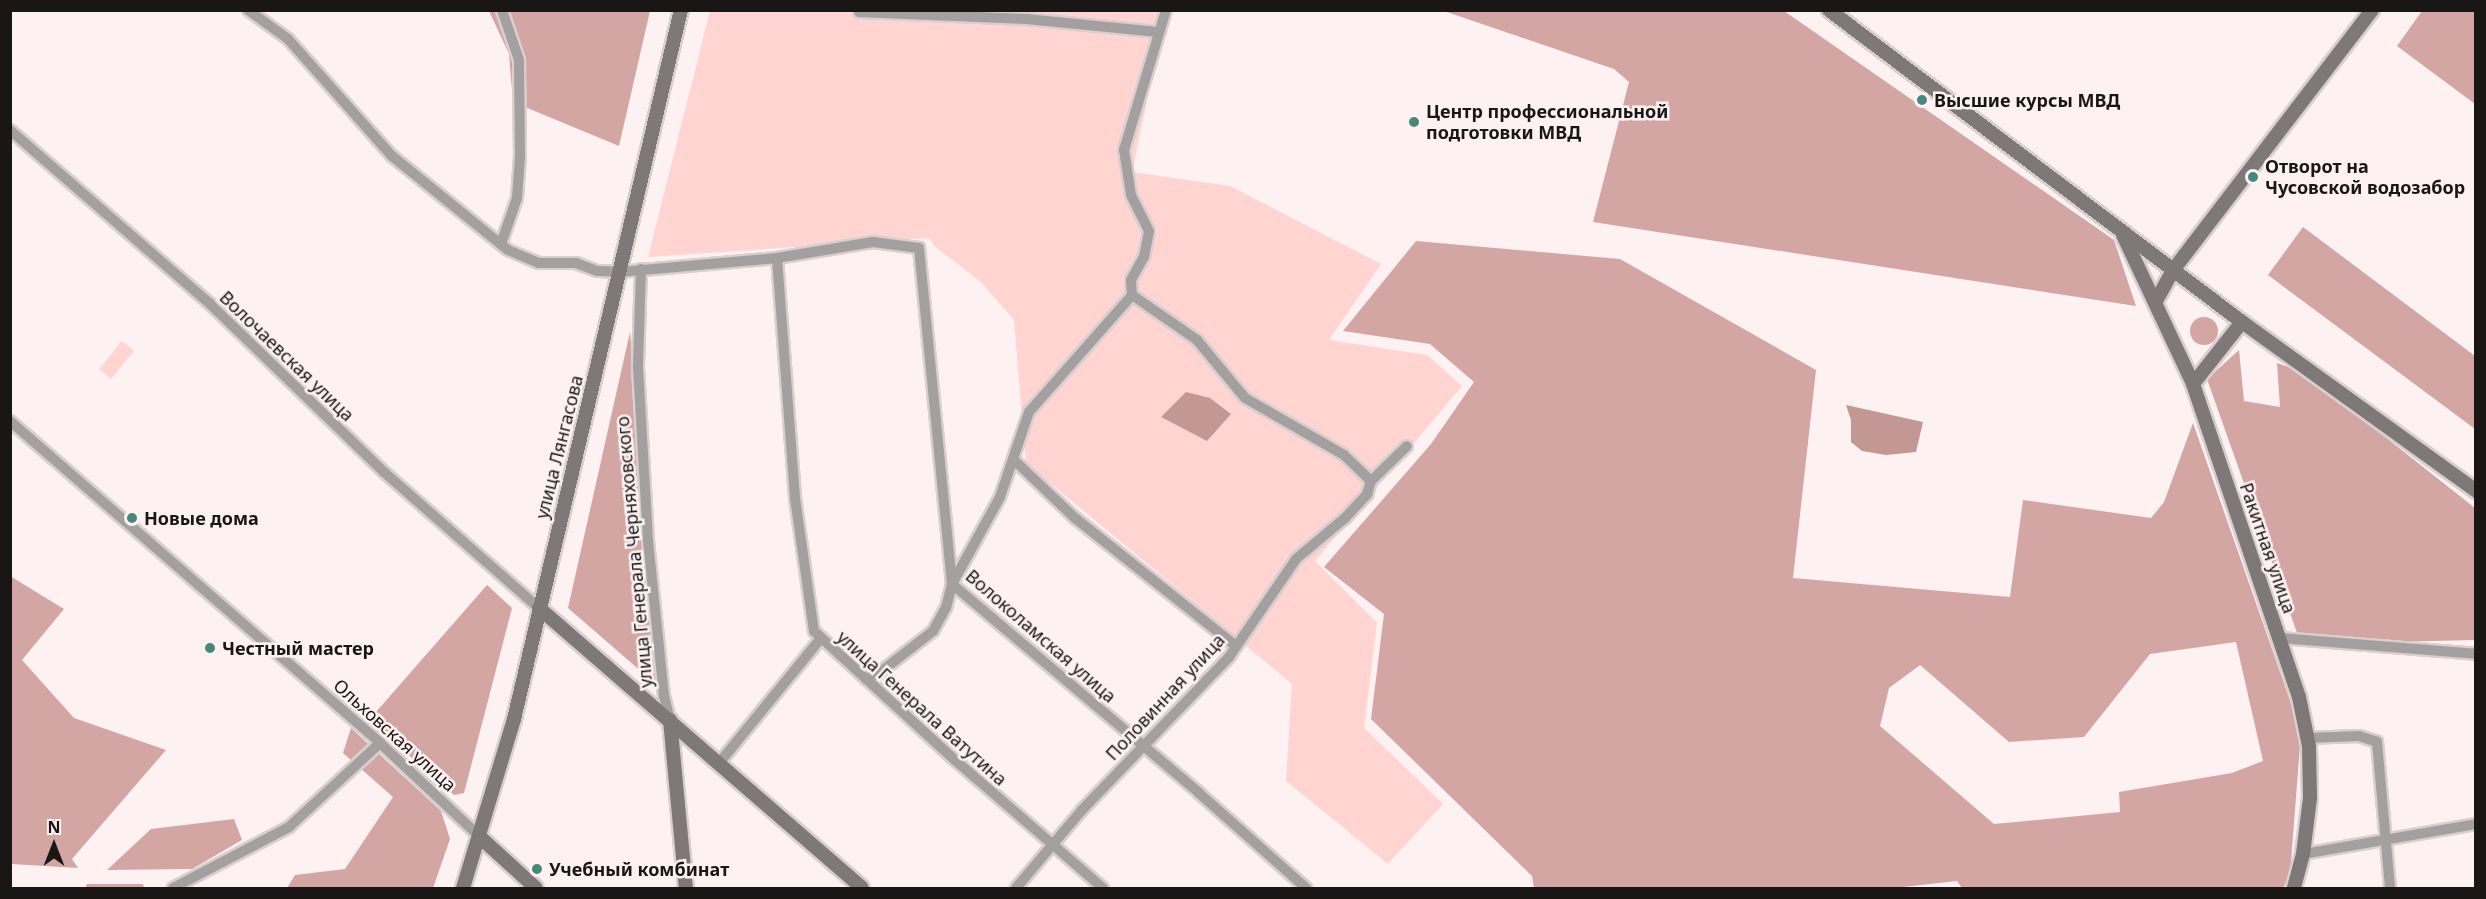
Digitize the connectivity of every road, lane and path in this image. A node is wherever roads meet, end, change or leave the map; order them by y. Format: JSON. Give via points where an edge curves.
{"nodes":[{"id":1,"x":248,"y":10,"type":"edge"},
{"id":2,"x":502,"y":10,"type":"edge"},
{"id":3,"x":681,"y":10,"type":"edge"},
{"id":4,"x":1166,"y":10,"type":"edge"},
{"id":5,"x":1829,"y":10,"type":"edge"},
{"id":6,"x":2372,"y":10,"type":"edge"},
{"id":7,"x":859,"y":12,"type":"edge"},
{"id":8,"x":1158,"y":32,"type":"junction"},
{"id":9,"x":10,"y":130,"type":"edge"},
{"id":10,"x":2122,"y":233,"type":"junction"},
{"id":11,"x":501,"y":244,"type":"junction"},
{"id":12,"x":777,"y":258,"type":"junction"},
{"id":13,"x":641,"y":269,"type":"junction"},
{"id":14,"x":2174,"y":269,"type":"junction"},
{"id":15,"x":620,"y":272,"type":"junction"},
{"id":16,"x":1132,"y":295,"type":"junction"},
{"id":17,"x":2156,"y":301,"type":"junction"},
{"id":18,"x":2242,"y":322,"type":"junction"},
{"id":19,"x":2193,"y":384,"type":"junction"},
{"id":20,"x":10,"y":421,"type":"edge"},
{"id":21,"x":1407,"y":446,"type":"dead end"},
{"id":22,"x":1013,"y":459,"type":"junction"},
{"id":23,"x":1371,"y":481,"type":"junction"},
{"id":24,"x":2475,"y":491,"type":"edge"},
{"id":25,"x":952,"y":584,"type":"junction"},
{"id":26,"x":539,"y":608,"type":"junction"},
{"id":27,"x":820,"y":638,"type":"junction"},
{"id":28,"x":2280,"y":638,"type":"junction"},
{"id":29,"x":1236,"y":646,"type":"junction"},
{"id":30,"x":2472,"y":653,"type":"edge"},
{"id":31,"x":866,"y":679,"type":"junction"},
{"id":32,"x":670,"y":720,"type":"junction"},
{"id":33,"x":2307,"y":738,"type":"junction"},
{"id":34,"x":380,"y":742,"type":"junction"},
{"id":35,"x":1144,"y":747,"type":"junction"},
{"id":36,"x":720,"y":762,"type":"junction"},
{"id":37,"x":2475,"y":824,"type":"edge"},
{"id":38,"x":480,"y":838,"type":"junction"},
{"id":39,"x":2385,"y":842,"type":"junction"},
{"id":40,"x":1054,"y":846,"type":"junction"},
{"id":41,"x":2303,"y":854,"type":"junction"},
{"id":42,"x":173,"y":888,"type":"edge"},
{"id":43,"x":463,"y":888,"type":"edge"},
{"id":44,"x":536,"y":888,"type":"edge"},
{"id":45,"x":686,"y":888,"type":"edge"},
{"id":46,"x":862,"y":888,"type":"edge"},
{"id":47,"x":1016,"y":888,"type":"edge"},
{"id":48,"x":1103,"y":888,"type":"edge"},
{"id":49,"x":1306,"y":888,"type":"edge"},
{"id":50,"x":2294,"y":888,"type":"edge"},
{"id":51,"x":2390,"y":888,"type":"edge"}],
"edges":[{"from":1,"to":11,"type":"street","via":[[288,39],[392,156]]},
{"from":2,"to":11,"type":"street","via":[[519,60],[520,156],[517,198]]},
{"from":3,"to":15,"type":"street","name":"улица Лянгасова"},
{"from":4,"to":8,"type":"street"},
{"from":5,"to":10,"type":"street"},
{"from":6,"to":14,"type":"street"},
{"from":7,"to":8,"type":"street","via":[[1026,19]]},
{"from":8,"to":16,"type":"street","via":[[1124,150],[1131,195],[1149,231],[1144,257],[1131,280]]},
{"from":9,"to":26,"type":"street","name":"Волочаевская улица","via":[[210,304],[384,472]]},
{"from":10,"to":14,"type":"street"},
{"from":10,"to":17,"type":"street","name":"Ракитная улица"},
{"from":11,"to":15,"type":"street","via":[[538,263],[576,263],[597,271]]},
{"from":12,"to":13,"type":"street"},
{"from":12,"to":25,"type":"street","name":"Волоколамская улица","via":[[873,242],[919,248]]},
{"from":12,"to":27,"type":"street","name":"улица Генерала Ватутина","via":[[795,498],[814,631]]},
{"from":13,"to":15,"type":"street"},
{"from":13,"to":32,"type":"street","name":"улица Генерала Черняховского","via":[[638,367],[648,541],[664,696]]},
{"from":14,"to":17,"type":"street"},
{"from":14,"to":18,"type":"street"},
{"from":15,"to":26,"type":"street","name":"улица Лянгасова"},
{"from":16,"to":22,"type":"street","via":[[1029,412]]},
{"from":16,"to":23,"type":"street","via":[[1197,340],[1245,398],[1344,455]]},
{"from":17,"to":19,"type":"street","name":"Ракитная улица"},
{"from":18,"to":19,"type":"street"},
{"from":18,"to":24,"type":"street"},
{"from":19,"to":28,"type":"street","name":"Ракитная улица"},
{"from":20,"to":34,"type":"street","name":"Ольховская улица"},
{"from":21,"to":23,"type":"street","name":"Половинная улица"},
{"from":22,"to":25,"type":"street","via":[[1000,497]]},
{"from":22,"to":29,"type":"street","via":[[1075,518]]},
{"from":23,"to":29,"type":"street","name":"Половинная улица","via":[[1367,494],[1345,518],[1296,559]]},
{"from":25,"to":31,"type":"street","via":[[946,608],[933,631]]},
{"from":25,"to":35,"type":"street","name":"Волоколамская улица"},
{"from":26,"to":32,"type":"street"},
{"from":26,"to":38,"type":"street","name":"улица Лянгасова"},
{"from":27,"to":31,"type":"street","name":"улица Генерала Ватутина"},
{"from":27,"to":36,"type":"street"},
{"from":28,"to":30,"type":"street","via":[[2298,636],[2396,651]]},
{"from":28,"to":33,"type":"street","name":"Ракитная улица"},
{"from":29,"to":35,"type":"street","name":"Половинная улица"},
{"from":31,"to":40,"type":"street","name":"улица Генерала Ватутина"},
{"from":32,"to":36,"type":"street"},
{"from":32,"to":45,"type":"street"},
{"from":33,"to":39,"type":"street","via":[[2359,736],[2377,742]]},
{"from":33,"to":41,"type":"street","name":"Ракитная улица","via":[[2310,798]]},
{"from":34,"to":38,"type":"street","name":"Ольховская улица"},
{"from":34,"to":42,"type":"street","via":[[289,827]]},
{"from":35,"to":40,"type":"street","name":"Половинная улица","via":[[1081,811]]},
{"from":35,"to":49,"type":"street","name":"Волоколамская улица"},
{"from":36,"to":46,"type":"street"},
{"from":37,"to":39,"type":"street"},
{"from":38,"to":43,"type":"street","name":"улица Лянгасова"},
{"from":38,"to":44,"type":"street","name":"Ольховская улица"},
{"from":39,"to":41,"type":"street"},
{"from":39,"to":51,"type":"street"},
{"from":40,"to":47,"type":"street","name":"Половинная улица"},
{"from":40,"to":48,"type":"street","name":"улица Генерала Ватутина"},
{"from":41,"to":50,"type":"street","name":"Ракитная улица"}]}
